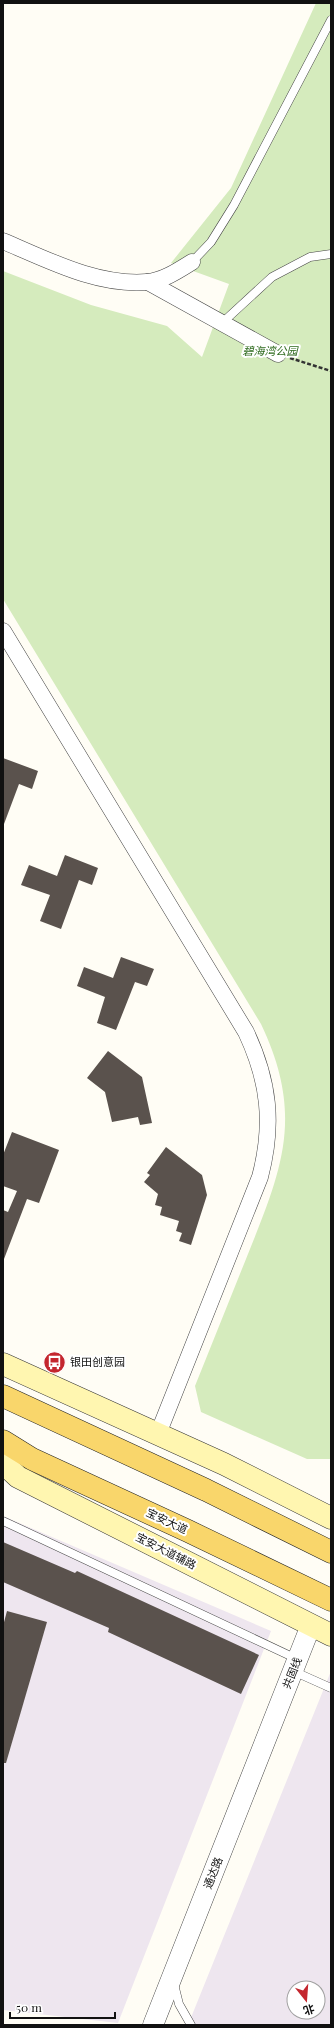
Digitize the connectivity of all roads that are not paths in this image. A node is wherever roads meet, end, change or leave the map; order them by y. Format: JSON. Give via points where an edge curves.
{"nodes":[{"id":1,"x":330,"y":24,"type":"edge"},
{"id":2,"x":3,"y":241,"type":"edge"},
{"id":3,"x":331,"y":254,"type":"edge"},
{"id":4,"x":192,"y":262,"type":"joint"},
{"id":5,"x":148,"y":282,"type":"junction"},
{"id":6,"x":222,"y":323,"type":"junction"},
{"id":7,"x":278,"y":354,"type":"road end"},
{"id":8,"x":3,"y":631,"type":"edge"},
{"id":9,"x":3,"y":1364,"type":"edge"},
{"id":10,"x":3,"y":1396,"type":"edge"},
{"id":11,"x":158,"y":1434,"type":"junction"},
{"id":12,"x":3,"y":1441,"type":"edge"},
{"id":13,"x":8,"y":1470,"type":"edge"},
{"id":14,"x":331,"y":1518,"type":"edge"},
{"id":15,"x":3,"y":1521,"type":"edge"},
{"id":16,"x":331,"y":1552,"type":"edge"},
{"id":17,"x":331,"y":1600,"type":"edge"},
{"id":18,"x":311,"y":1625,"type":"junction"},
{"id":19,"x":331,"y":1635,"type":"edge"},
{"id":20,"x":295,"y":1665,"type":"junction"},
{"id":21,"x":331,"y":1688,"type":"edge"},
{"id":22,"x":272,"y":1722,"type":"joint"},
{"id":23,"x":173,"y":1975,"type":"junction"},
{"id":24,"x":153,"y":2025,"type":"edge"},
{"id":25,"x":191,"y":2025,"type":"edge"}],
"edges":[{"from":1,"to":4,"type":"lane","via":[[234,205],[211,242]]},
{"from":2,"to":5,"type":"street","via":[[63,267],[98,277]]},
{"from":3,"to":6,"type":"lane","via":[[310,257],[272,277]]},
{"from":4,"to":5,"type":"street","via":[[171,275]]},
{"from":5,"to":6,"type":"street"},
{"from":6,"to":7,"type":"street"},
{"from":8,"to":11,"type":"street","via":[[246,1032],[265,1084],[269,1121],[268,1140],[260,1177]]},
{"from":9,"to":11,"type":"main road"},
{"from":10,"to":16,"type":"main road","via":[[206,1490]]},
{"from":11,"to":14,"type":"main road"},
{"from":12,"to":17,"type":"main road","name":"宝安大道","via":[[32,1459]]},
{"from":13,"to":18,"type":"main road","name":"宝安大道辅路"},
{"from":15,"to":20,"type":"lane"},
{"from":18,"to":19,"type":"main road","name":"宝安大道辅路"},
{"from":18,"to":20,"type":"street","name":"共固线"},
{"from":20,"to":21,"type":"lane"},
{"from":20,"to":22,"type":"street","name":"共固线"},
{"from":22,"to":23,"type":"street","name":"通达路"},
{"from":23,"to":24,"type":"street","name":"通达路"},
{"from":23,"to":25,"type":"lane","via":[[179,2004]]}]}
